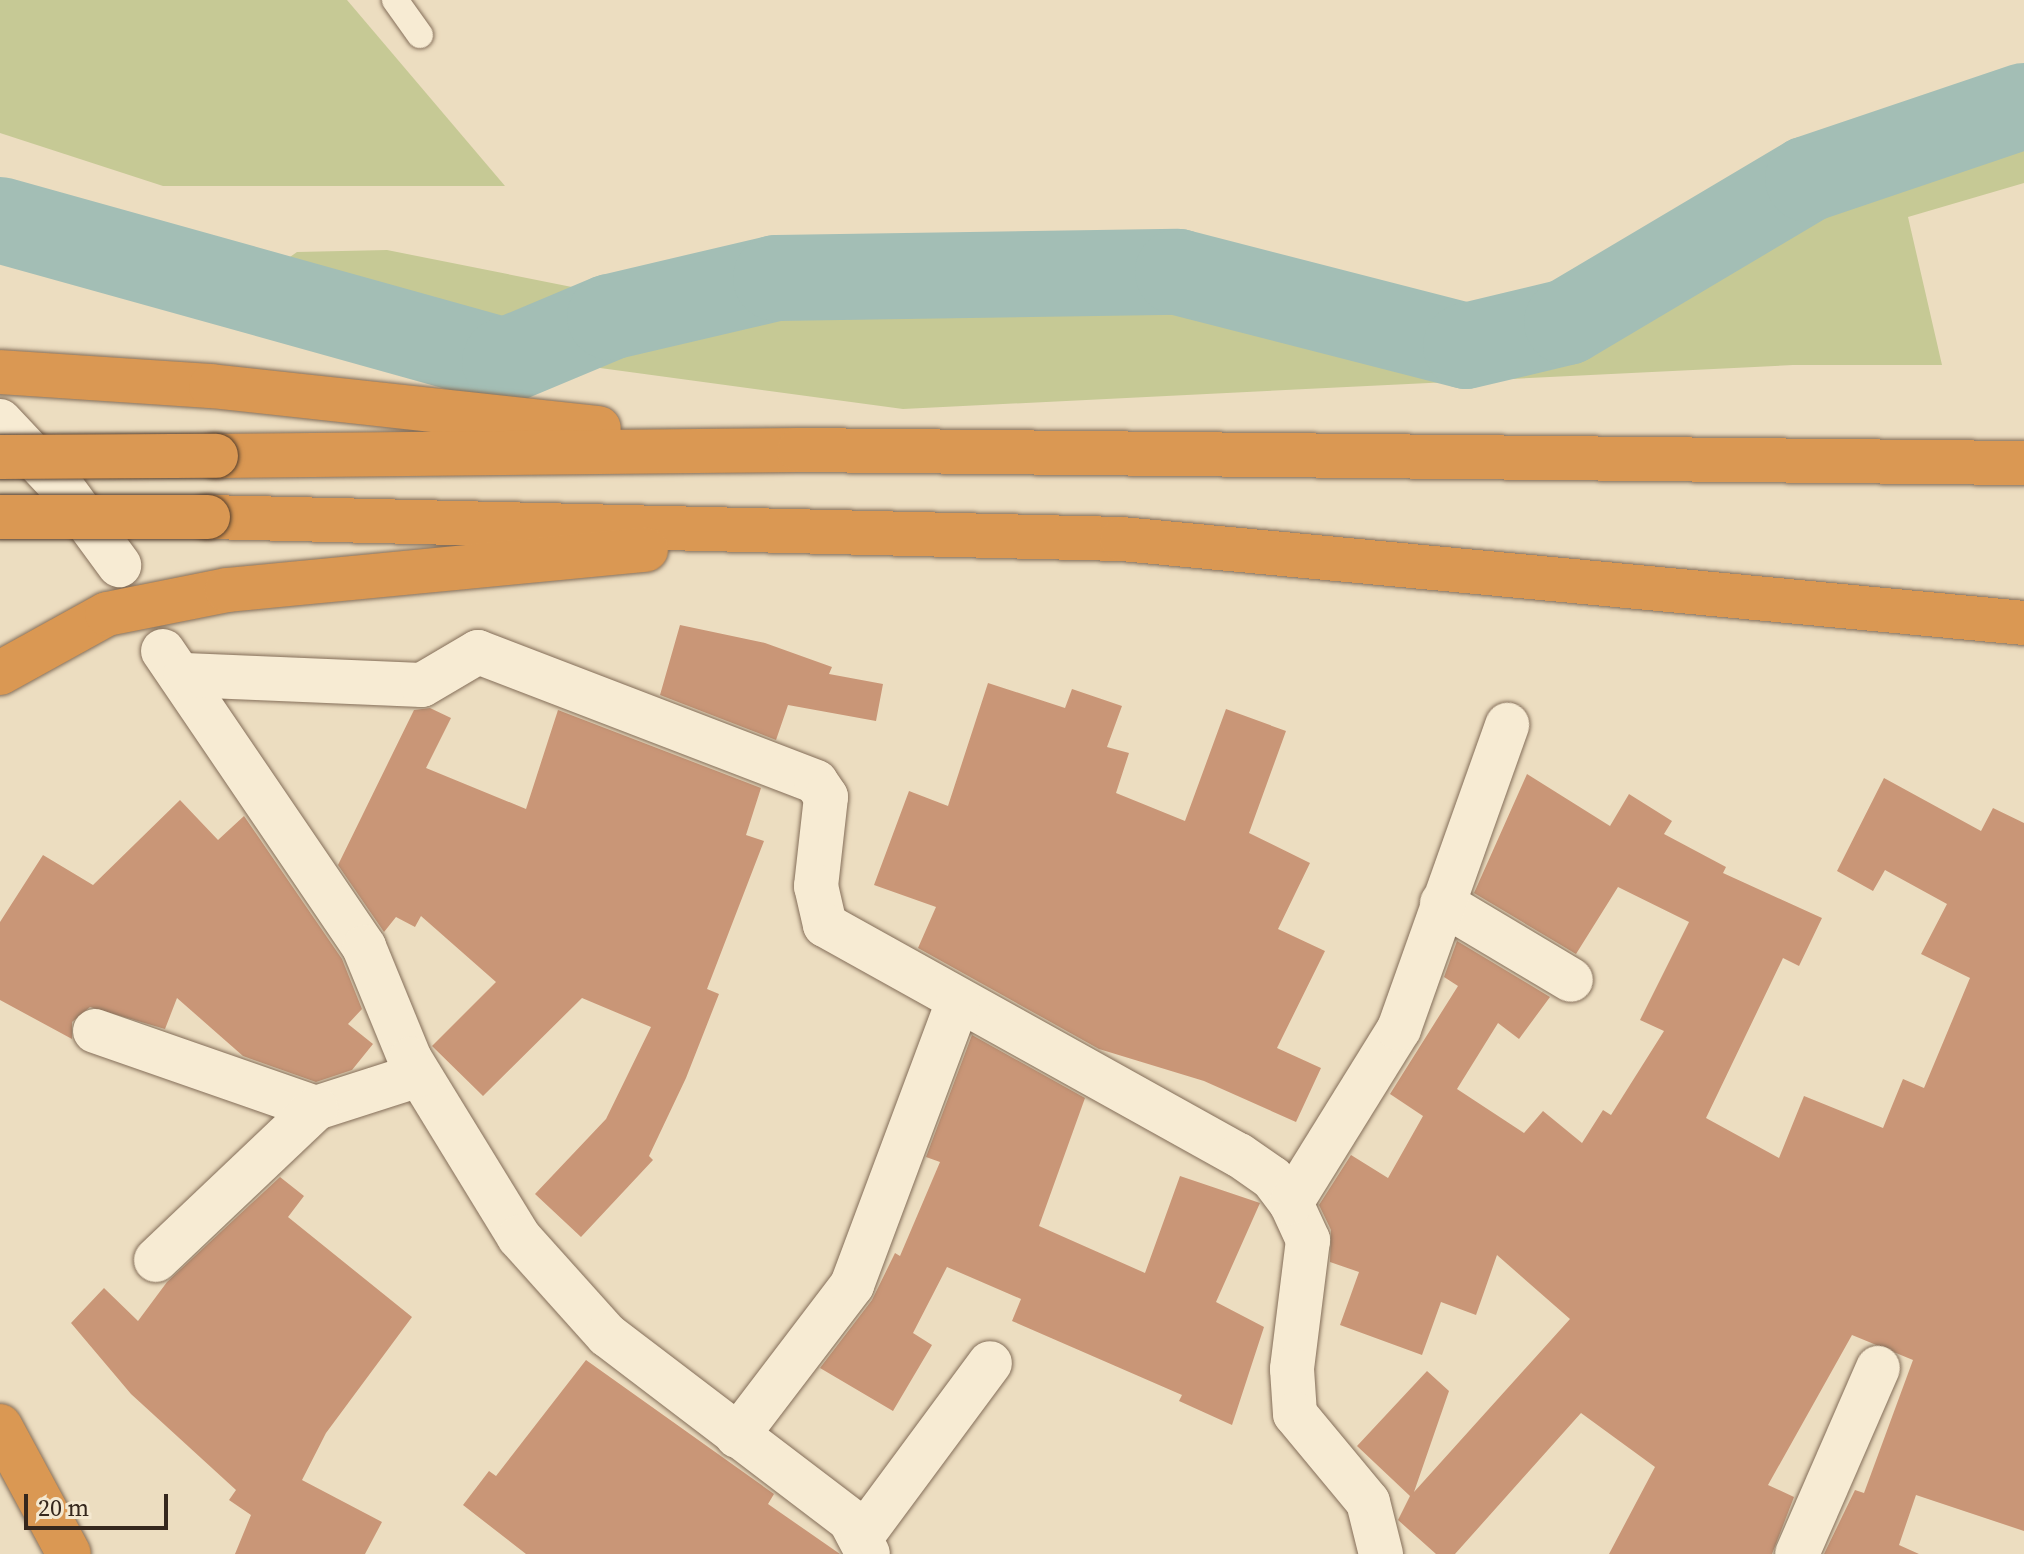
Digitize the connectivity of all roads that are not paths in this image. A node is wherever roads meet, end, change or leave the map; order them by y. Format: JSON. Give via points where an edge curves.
{"nodes":[{"id":1,"x":395,"y":0,"type":"edge"},
{"id":2,"x":420,"y":35,"type":"dead end"},
{"id":3,"x":0,"y":372,"type":"edge"},
{"id":4,"x":0,"y":421,"type":"edge"},
{"id":5,"x":799,"y":450,"type":"junction"},
{"id":6,"x":0,"y":457,"type":"edge"},
{"id":7,"x":2024,"y":463,"type":"edge"},
{"id":8,"x":0,"y":517,"type":"edge"},
{"id":9,"x":856,"y":531,"type":"junction"},
{"id":10,"x":119,"y":565,"type":"dead end"},
{"id":11,"x":2024,"y":623,"type":"edge"},
{"id":12,"x":0,"y":673,"type":"edge"},
{"id":13,"x":1507,"y":725,"type":"dead end"},
{"id":14,"x":1442,"y":903,"type":"junction"},
{"id":15,"x":1571,"y":980,"type":"dead end"},
{"id":16,"x":958,"y":1001,"type":"junction"},
{"id":17,"x":95,"y":1031,"type":"dead end"},
{"id":18,"x":419,"y":1075,"type":"junction"},
{"id":19,"x":316,"y":1108,"type":"junction"},
{"id":20,"x":1291,"y":1203,"type":"junction"},
{"id":21,"x":156,"y":1260,"type":"dead end"},
{"id":22,"x":990,"y":1363,"type":"dead end"},
{"id":23,"x":1878,"y":1368,"type":"dead end"},
{"id":24,"x":0,"y":1426,"type":"edge"},
{"id":25,"x":737,"y":1436,"type":"junction"},
{"id":26,"x":865,"y":1545,"type":"edge"},
{"id":27,"x":69,"y":1554,"type":"edge"},
{"id":28,"x":1381,"y":1554,"type":"edge"},
{"id":29,"x":1797,"y":1554,"type":"edge"}],
"edges":[{"from":1,"to":2,"type":"lane"},
{"from":3,"to":5,"type":"highway","via":[[211,386]]},
{"from":4,"to":10,"type":"street"},
{"from":5,"to":6,"type":"highway","bridge":true},
{"from":5,"to":7,"type":"highway"},
{"from":8,"to":9,"type":"highway","bridge":true},
{"from":9,"to":11,"type":"highway","via":[[1122,539]]},
{"from":9,"to":12,"type":"highway","via":[[227,590],[107,614]]},
{"from":13,"to":14,"type":"street"},
{"from":14,"to":15,"type":"street"},
{"from":14,"to":20,"type":"street","via":[[1399,1029]]},
{"from":16,"to":18,"type":"street","via":[[825,925],[816,886],[826,797],[801,772],[478,652],[422,685],[174,663],[364,947]]},
{"from":16,"to":20,"type":"street","via":[[1239,1155],[1272,1178]]},
{"from":16,"to":25,"type":"street","via":[[852,1285]]},
{"from":17,"to":19,"type":"street"},
{"from":18,"to":19,"type":"street"},
{"from":18,"to":25,"type":"street","via":[[519,1237],[567,1294],[657,1378]]},
{"from":19,"to":21,"type":"street"},
{"from":20,"to":28,"type":"street","via":[[1308,1240],[1292,1369],[1295,1414],[1368,1502]]},
{"from":22,"to":26,"type":"street"},
{"from":23,"to":29,"type":"street"},
{"from":24,"to":27,"type":"highway"},
{"from":25,"to":26,"type":"street","via":[[850,1520]]}]}
